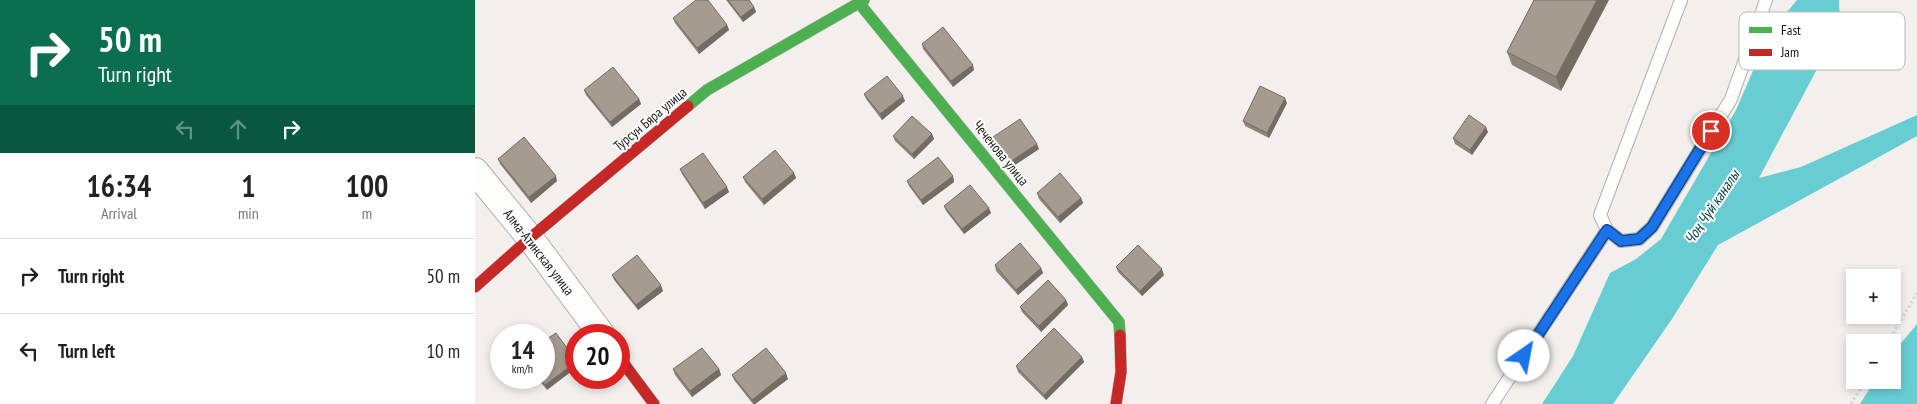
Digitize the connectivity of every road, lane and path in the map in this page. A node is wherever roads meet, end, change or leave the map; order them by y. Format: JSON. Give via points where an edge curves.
{"nodes":[{"id":1,"x":1681,"y":0,"type":"edge"},
{"id":2,"x":1766,"y":0,"type":"edge"},
{"id":3,"x":861,"y":1,"type":"edge"},
{"id":4,"x":1762,"y":12,"type":"edge"},
{"id":5,"x":1741,"y":70,"type":"edge"},
{"id":6,"x":475,"y":171,"type":"edge"},
{"id":7,"x":1607,"y":230,"type":"junction"},
{"id":8,"x":530,"y":238,"type":"junction"},
{"id":9,"x":475,"y":287,"type":"edge"},
{"id":10,"x":1917,"y":293,"type":"edge"},
{"id":11,"x":594,"y":324,"type":"edge"},
{"id":12,"x":1893,"y":334,"type":"edge"},
{"id":13,"x":630,"y":372,"type":"edge"},
{"id":14,"x":1860,"y":389,"type":"edge"},
{"id":15,"x":654,"y":404,"type":"edge"},
{"id":16,"x":1116,"y":404,"type":"edge"},
{"id":17,"x":1492,"y":404,"type":"edge"},
{"id":18,"x":1851,"y":404,"type":"edge"}],
"edges":[{"from":1,"to":7,"type":"lane","via":[[1599,215]]},
{"from":2,"to":4,"type":"lane"},
{"from":3,"to":8,"type":"street","name":"Турсун Бяра улица","via":[[707,90]]},
{"from":3,"to":16,"type":"street","name":"Чеченова улица","via":[[1119,322],[1121,372]]},
{"from":5,"to":7,"type":"lane","via":[[1731,99],[1652,227],[1639,239],[1621,241]]},
{"from":6,"to":8,"type":"street","name":"Алма-Атинская улица"},
{"from":7,"to":17,"type":"lane"},
{"from":8,"to":9,"type":"street","name":"Турсун Бяра улица"},
{"from":8,"to":11,"type":"street","name":"Алма-Атинская улица"},
{"from":10,"to":12,"type":"path"},
{"from":13,"to":15,"type":"street"},
{"from":14,"to":18,"type":"path"}]}
